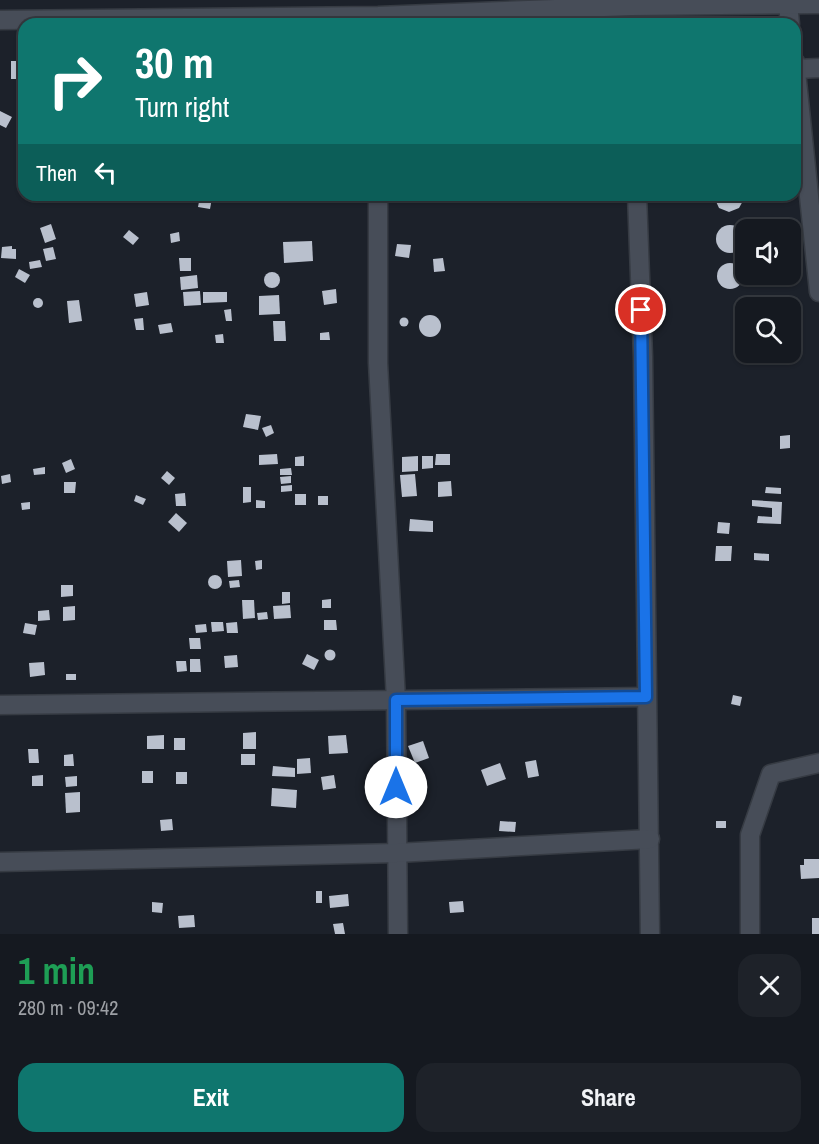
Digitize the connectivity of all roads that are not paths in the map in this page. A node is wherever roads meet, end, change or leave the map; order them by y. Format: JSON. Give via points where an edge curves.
{"nodes":[{"id":1,"x":788,"y":4,"type":"junction"},
{"id":2,"x":819,"y":4,"type":"edge"},
{"id":3,"x":631,"y":10,"type":"edge"},
{"id":4,"x":429,"y":18,"type":"edge"},
{"id":5,"x":789,"y":18,"type":"edge"},
{"id":6,"x":0,"y":20,"type":"edge"},
{"id":7,"x":18,"y":20,"type":"edge"},
{"id":8,"x":801,"y":66,"type":"edge"},
{"id":9,"x":819,"y":68,"type":"edge"},
{"id":10,"x":801,"y":122,"type":"edge"},
{"id":11,"x":378,"y":201,"type":"edge"},
{"id":12,"x":637,"y":201,"type":"edge"},
{"id":13,"x":819,"y":292,"type":"edge"},
{"id":14,"x":646,"y":697,"type":"junction"},
{"id":15,"x":396,"y":700,"type":"junction"},
{"id":16,"x":0,"y":705,"type":"edge"},
{"id":17,"x":819,"y":763,"type":"edge"},
{"id":18,"x":650,"y":839,"type":"junction"},
{"id":19,"x":397,"y":853,"type":"junction"},
{"id":20,"x":0,"y":862,"type":"edge"},
{"id":21,"x":398,"y":934,"type":"edge"},
{"id":22,"x":650,"y":934,"type":"edge"},
{"id":23,"x":750,"y":934,"type":"edge"}],
"edges":[{"from":1,"to":2,"type":"street"},
{"from":1,"to":3,"type":"street"},
{"from":1,"to":5,"type":"street"},
{"from":3,"to":4,"type":"street"},
{"from":6,"to":7,"type":"street"},
{"from":8,"to":9,"type":"street"},
{"from":10,"to":13,"type":"street"},
{"from":11,"to":15,"type":"street","via":[[378,363]]},
{"from":12,"to":14,"type":"street","via":[[643,357]]},
{"from":14,"to":15,"type":"street"},
{"from":14,"to":18,"type":"street"},
{"from":15,"to":16,"type":"street"},
{"from":15,"to":19,"type":"street"},
{"from":17,"to":23,"type":"street","via":[[771,774],[750,835]]},
{"from":18,"to":19,"type":"street"},
{"from":18,"to":22,"type":"street"},
{"from":19,"to":20,"type":"street"},
{"from":19,"to":21,"type":"street"}]}
